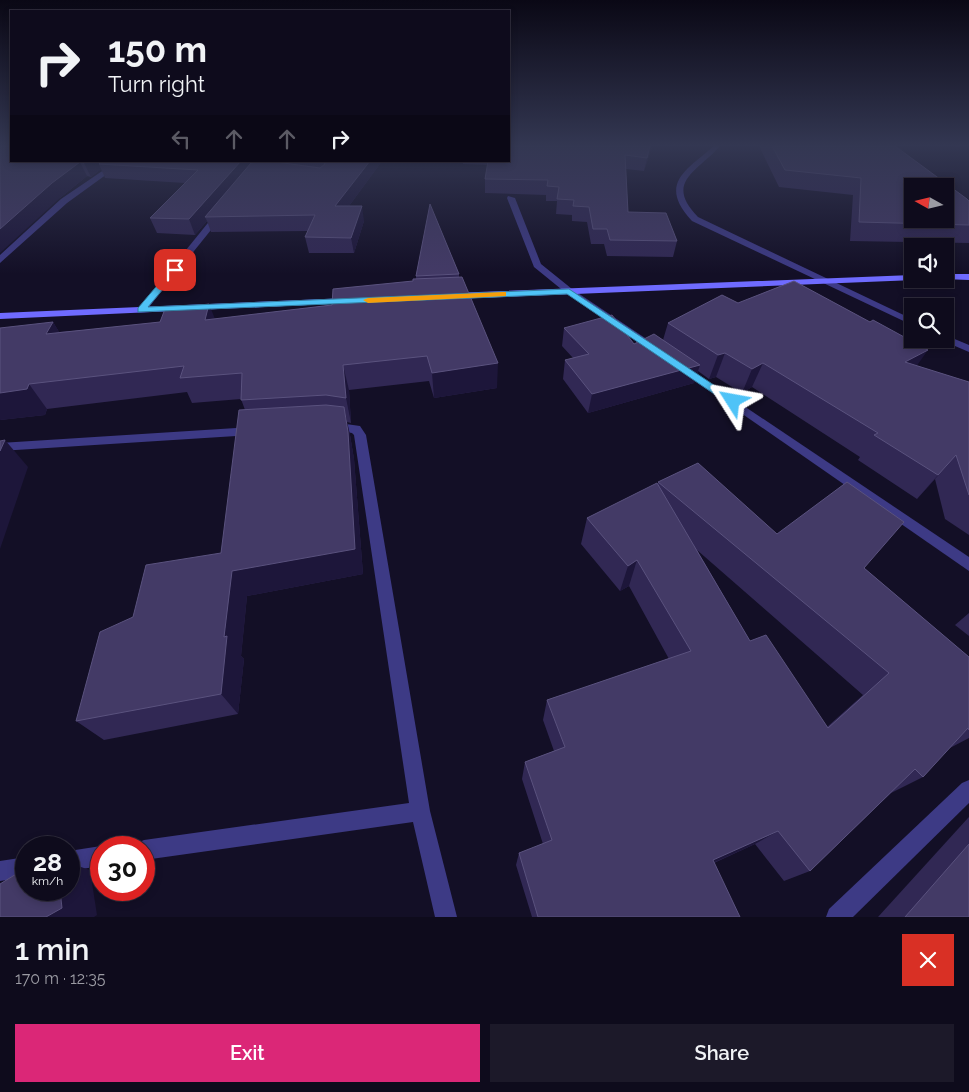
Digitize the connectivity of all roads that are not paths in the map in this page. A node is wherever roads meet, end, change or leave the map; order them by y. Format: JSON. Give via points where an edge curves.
{"nodes":[{"id":1,"x":82,"y":189,"type":"edge"},
{"id":2,"x":678,"y":189,"type":"edge"},
{"id":3,"x":511,"y":198,"type":"dead end"},
{"id":4,"x":224,"y":209,"type":"edge"},
{"id":5,"x":0,"y":260,"type":"edge"},
{"id":6,"x":954,"y":277,"type":"edge"},
{"id":7,"x":969,"y":277,"type":"edge"},
{"id":8,"x":904,"y":278,"type":"edge"},
{"id":9,"x":826,"y":280,"type":"junction"},
{"id":10,"x":569,"y":291,"type":"junction"},
{"id":11,"x":440,"y":297,"type":"edge"},
{"id":12,"x":360,"y":300,"type":"edge"},
{"id":13,"x":142,"y":310,"type":"junction"},
{"id":14,"x":0,"y":316,"type":"edge"},
{"id":15,"x":904,"y":318,"type":"edge"},
{"id":16,"x":954,"y":342,"type":"edge"},
{"id":17,"x":969,"y":350,"type":"edge"},
{"id":18,"x":314,"y":427,"type":"edge"},
{"id":19,"x":264,"y":430,"type":"edge"},
{"id":20,"x":0,"y":447,"type":"edge"},
{"id":21,"x":969,"y":565,"type":"edge"},
{"id":22,"x":969,"y":790,"type":"edge"},
{"id":23,"x":420,"y":811,"type":"junction"},
{"id":24,"x":155,"y":848,"type":"edge"},
{"id":25,"x":15,"y":869,"type":"edge"},
{"id":26,"x":0,"y":871,"type":"edge"},
{"id":27,"x":446,"y":917,"type":"edge"},
{"id":28,"x":836,"y":917,"type":"edge"}],
"edges":[{"from":1,"to":5,"type":"street"},
{"from":2,"to":9,"type":"street","via":[[678,198],[684,209],[695,219]]},
{"from":3,"to":10,"type":"street","via":[[537,265]]},
{"from":4,"to":13,"type":"street"},
{"from":6,"to":7,"type":"main road"},
{"from":8,"to":9,"type":"main road"},
{"from":9,"to":10,"type":"main road"},
{"from":9,"to":15,"type":"street"},
{"from":10,"to":11,"type":"main road"},
{"from":10,"to":21,"type":"street"},
{"from":12,"to":13,"type":"main road"},
{"from":13,"to":14,"type":"main road"},
{"from":16,"to":17,"type":"street"},
{"from":18,"to":23,"type":"street","via":[[346,426],[356,429],[360,435]]},
{"from":19,"to":20,"type":"street"},
{"from":22,"to":28,"type":"street"},
{"from":23,"to":24,"type":"street"},
{"from":23,"to":27,"type":"street"},
{"from":25,"to":26,"type":"street"}]}
